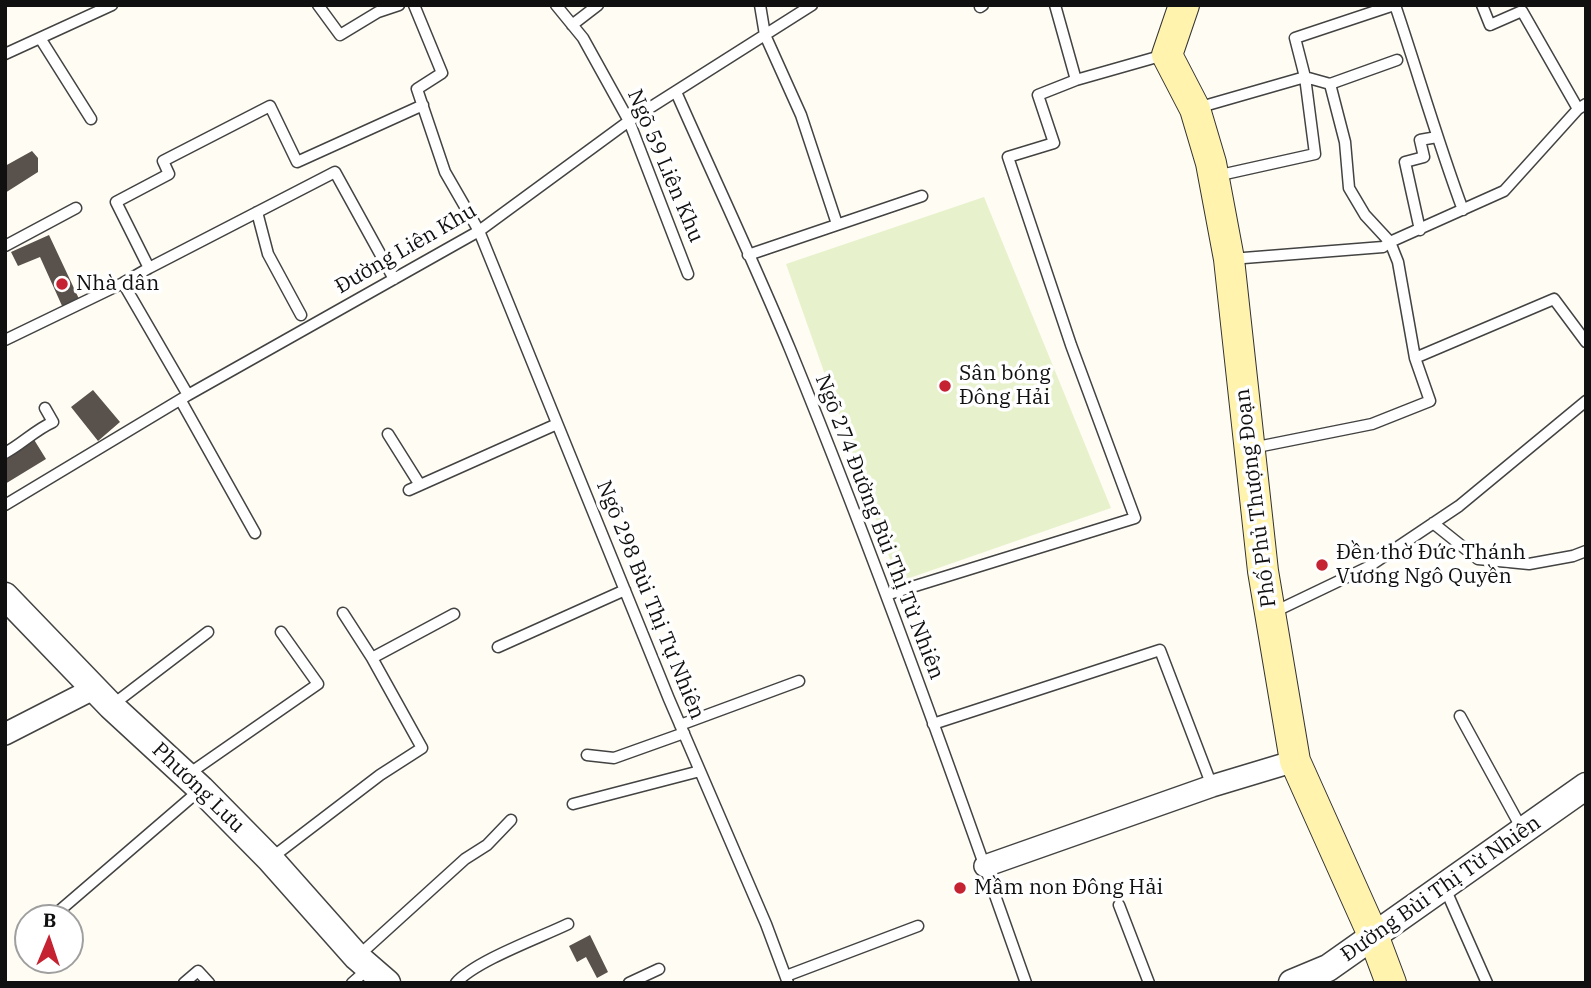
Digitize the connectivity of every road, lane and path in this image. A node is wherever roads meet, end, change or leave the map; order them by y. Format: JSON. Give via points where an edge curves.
{"nodes":[{"id":1,"x":112,"y":5,"type":"edge"},
{"id":2,"x":318,"y":5,"type":"edge"},
{"id":3,"x":399,"y":5,"type":"edge"},
{"id":4,"x":414,"y":5,"type":"edge"},
{"id":5,"x":556,"y":5,"type":"edge"},
{"id":6,"x":598,"y":5,"type":"edge"},
{"id":7,"x":760,"y":5,"type":"edge"},
{"id":8,"x":812,"y":5,"type":"edge"},
{"id":9,"x":1055,"y":5,"type":"edge"},
{"id":10,"x":1184,"y":5,"type":"edge"},
{"id":11,"x":1395,"y":5,"type":"edge"},
{"id":12,"x":1482,"y":5,"type":"edge"},
{"id":13,"x":572,"y":25,"type":"junction"},
{"id":14,"x":765,"y":35,"type":"junction"},
{"id":15,"x":40,"y":38,"type":"junction"},
{"id":16,"x":5,"y":54,"type":"edge"},
{"id":17,"x":1167,"y":55,"type":"junction"},
{"id":18,"x":1397,"y":60,"type":"dead end"},
{"id":19,"x":1306,"y":77,"type":"junction"},
{"id":20,"x":1076,"y":80,"type":"junction"},
{"id":21,"x":1330,"y":84,"type":"junction"},
{"id":22,"x":676,"y":92,"type":"junction"},
{"id":23,"x":422,"y":105,"type":"junction"},
{"id":24,"x":1582,"y":106,"type":"edge"},
{"id":25,"x":1195,"y":109,"type":"junction"},
{"id":26,"x":91,"y":119,"type":"dead end"},
{"id":27,"x":629,"y":121,"type":"junction"},
{"id":28,"x":1437,"y":137,"type":"junction"},
{"id":29,"x":1213,"y":177,"type":"junction"},
{"id":30,"x":922,"y":196,"type":"dead end"},
{"id":31,"x":76,"y":208,"type":"dead end"},
{"id":32,"x":1463,"y":210,"type":"junction"},
{"id":33,"x":257,"y":212,"type":"junction"},
{"id":34,"x":837,"y":224,"type":"junction"},
{"id":35,"x":479,"y":230,"type":"junction"},
{"id":36,"x":1420,"y":230,"type":"junction"},
{"id":37,"x":1390,"y":242,"type":"junction"},
{"id":38,"x":5,"y":246,"type":"edge"},
{"id":39,"x":748,"y":255,"type":"junction"},
{"id":40,"x":1229,"y":259,"type":"junction"},
{"id":41,"x":149,"y":268,"type":"junction"},
{"id":42,"x":688,"y":274,"type":"dead end"},
{"id":43,"x":394,"y":279,"type":"junction"},
{"id":44,"x":123,"y":284,"type":"junction"},
{"id":45,"x":300,"y":315,"type":"dead end"},
{"id":46,"x":5,"y":340,"type":"edge"},
{"id":47,"x":1586,"y":342,"type":"edge"},
{"id":48,"x":1415,"y":358,"type":"junction"},
{"id":49,"x":185,"y":398,"type":"junction"},
{"id":50,"x":1586,"y":401,"type":"edge"},
{"id":51,"x":46,"y":408,"type":"dead end"},
{"id":52,"x":558,"y":424,"type":"junction"},
{"id":53,"x":388,"y":434,"type":"dead end"},
{"id":54,"x":1249,"y":449,"type":"junction"},
{"id":55,"x":5,"y":453,"type":"edge"},
{"id":56,"x":5,"y":505,"type":"edge"},
{"id":57,"x":1433,"y":523,"type":"junction"},
{"id":58,"x":255,"y":533,"type":"dead end"},
{"id":59,"x":1586,"y":551,"type":"edge"},
{"id":60,"x":625,"y":590,"type":"junction"},
{"id":61,"x":886,"y":595,"type":"junction"},
{"id":62,"x":5,"y":596,"type":"edge"},
{"id":63,"x":343,"y":613,"type":"dead end"},
{"id":64,"x":454,"y":614,"type":"dead end"},
{"id":65,"x":1269,"y":614,"type":"junction"},
{"id":66,"x":208,"y":632,"type":"dead end"},
{"id":67,"x":281,"y":632,"type":"dead end"},
{"id":68,"x":498,"y":647,"type":"dead end"},
{"id":69,"x":372,"y":658,"type":"junction"},
{"id":70,"x":799,"y":681,"type":"dead end"},
{"id":71,"x":103,"y":697,"type":"junction"},
{"id":72,"x":1460,"y":716,"type":"dead end"},
{"id":73,"x":933,"y":724,"type":"junction"},
{"id":74,"x":682,"y":729,"type":"junction"},
{"id":75,"x":5,"y":734,"type":"edge"},
{"id":76,"x":587,"y":755,"type":"dead end"},
{"id":77,"x":1295,"y":761,"type":"junction"},
{"id":78,"x":700,"y":771,"type":"junction"},
{"id":79,"x":194,"y":782,"type":"junction"},
{"id":80,"x":1212,"y":786,"type":"junction"},
{"id":81,"x":1586,"y":786,"type":"edge"},
{"id":82,"x":573,"y":804,"type":"dead end"},
{"id":83,"x":512,"y":820,"type":"dead end"},
{"id":84,"x":1523,"y":831,"type":"junction"},
{"id":85,"x":271,"y":859,"type":"junction"},
{"id":86,"x":985,"y":866,"type":"junction"},
{"id":87,"x":1444,"y":886,"type":"junction"},
{"id":88,"x":66,"y":904,"type":"edge"},
{"id":89,"x":1119,"y":905,"type":"dead end"},
{"id":90,"x":568,"y":925,"type":"dead end"},
{"id":91,"x":918,"y":926,"type":"dead end"},
{"id":92,"x":1373,"y":935,"type":"junction"},
{"id":93,"x":659,"y":969,"type":"dead end"},
{"id":94,"x":366,"y":973,"type":"edge"},
{"id":95,"x":1330,"y":976,"type":"edge"},
{"id":96,"x":787,"y":979,"type":"edge"},
{"id":97,"x":184,"y":983,"type":"edge"},
{"id":98,"x":209,"y":983,"type":"edge"},
{"id":99,"x":456,"y":983,"type":"edge"},
{"id":100,"x":629,"y":983,"type":"edge"},
{"id":101,"x":1026,"y":983,"type":"edge"},
{"id":102,"x":1149,"y":983,"type":"edge"},
{"id":103,"x":1292,"y":983,"type":"edge"},
{"id":104,"x":1391,"y":983,"type":"edge"},
{"id":105,"x":1487,"y":983,"type":"edge"}],
"edges":[{"from":1,"to":15,"type":"lane"},
{"from":2,"to":3,"type":"lane","via":[[340,35]]},
{"from":4,"to":23,"type":"lane","via":[[442,73],[417,89]]},
{"from":5,"to":13,"type":"lane","name":"Ngõ 59 Liên Khu"},
{"from":6,"to":13,"type":"lane"},
{"from":7,"to":14,"type":"lane"},
{"from":8,"to":14,"type":"lane","name":"Đường Liên Khu"},
{"from":9,"to":20,"type":"lane"},
{"from":10,"to":17,"type":"main road"},
{"from":11,"to":19,"type":"lane","via":[[1295,38]]},
{"from":11,"to":28,"type":"lane"},
{"from":12,"to":24,"type":"lane","via":[[1490,24],[1522,11]]},
{"from":13,"to":27,"type":"lane","name":"Ngõ 59 Liên Khu"},
{"from":14,"to":22,"type":"lane","name":"Đường Liên Khu"},
{"from":14,"to":34,"type":"lane","via":[[801,115]]},
{"from":15,"to":16,"type":"lane"},
{"from":15,"to":26,"type":"lane"},
{"from":17,"to":20,"type":"lane"},
{"from":17,"to":25,"type":"main road","name":"Phố Phủ Thượng Đoạn"},
{"from":18,"to":21,"type":"lane"},
{"from":19,"to":21,"type":"lane"},
{"from":19,"to":25,"type":"lane"},
{"from":19,"to":29,"type":"lane","via":[[1315,154]]},
{"from":20,"to":61,"type":"lane","via":[[1038,95],[1054,143],[1008,157],[1135,517]]},
{"from":21,"to":37,"type":"lane","via":[[1345,142],[1349,188],[1365,215]]},
{"from":22,"to":27,"type":"lane","name":"Đường Liên Khu"},
{"from":22,"to":39,"type":"lane","name":"Ngõ 274 Đường Bùi Thị Từ Nhiên"},
{"from":23,"to":35,"type":"lane","name":"Ngõ 298 Bùi Thị Tự Nhiên","via":[[445,172]]},
{"from":23,"to":41,"type":"lane","via":[[297,162],[270,106],[163,161],[169,174],[116,202]]},
{"from":24,"to":32,"type":"lane","via":[[1504,191]]},
{"from":25,"to":29,"type":"main road","name":"Phố Phủ Thượng Đoạn"},
{"from":27,"to":35,"type":"lane","name":"Đường Liên Khu"},
{"from":27,"to":42,"type":"lane","name":"Ngõ 59 Liên Khu"},
{"from":28,"to":32,"type":"lane"},
{"from":28,"to":36,"type":"lane","via":[[1420,140],[1424,158],[1405,162]]},
{"from":29,"to":40,"type":"main road","name":"Phố Phủ Thượng Đoạn"},
{"from":30,"to":34,"type":"lane"},
{"from":31,"to":38,"type":"lane"},
{"from":32,"to":36,"type":"lane"},
{"from":33,"to":41,"type":"lane"},
{"from":33,"to":43,"type":"lane","via":[[335,172]]},
{"from":33,"to":45,"type":"lane","via":[[268,254]]},
{"from":34,"to":39,"type":"lane"},
{"from":35,"to":43,"type":"lane","name":"Đường Liên Khu"},
{"from":35,"to":52,"type":"lane","name":"Ngõ 298 Bùi Thị Tự Nhiên"},
{"from":36,"to":37,"type":"lane"},
{"from":37,"to":40,"type":"lane","via":[[1383,247]]},
{"from":37,"to":48,"type":"lane","via":[[1398,262]]},
{"from":39,"to":61,"type":"lane","name":"Ngõ 274 Đường Bùi Thị Từ Nhiên","via":[[789,346]]},
{"from":40,"to":54,"type":"main road","name":"Phố Phủ Thượng Đoạn"},
{"from":41,"to":44,"type":"lane"},
{"from":43,"to":49,"type":"lane","name":"Đường Liên Khu"},
{"from":44,"to":46,"type":"lane"},
{"from":44,"to":49,"type":"lane"},
{"from":47,"to":48,"type":"lane","via":[[1555,299]]},
{"from":48,"to":54,"type":"lane","via":[[1430,401],[1371,424]]},
{"from":49,"to":56,"type":"lane","name":"Đường Liên Khu"},
{"from":49,"to":58,"type":"lane"},
{"from":50,"to":57,"type":"lane"},
{"from":51,"to":55,"type":"lane","via":[[53,422]]},
{"from":52,"to":53,"type":"lane","via":[[415,487]]},
{"from":52,"to":60,"type":"lane","name":"Ngõ 298 Bùi Thị Tự Nhiên"},
{"from":54,"to":65,"type":"main road","name":"Phố Phủ Thượng Đoạn"},
{"from":57,"to":59,"type":"lane","via":[[1478,559],[1529,564]]},
{"from":57,"to":65,"type":"lane","via":[[1368,567]]},
{"from":60,"to":68,"type":"lane"},
{"from":60,"to":74,"type":"lane","name":"Ngõ 298 Bùi Thị Tự Nhiên"},
{"from":61,"to":73,"type":"lane","name":"Ngõ 274 Đường Bùi Thị Từ Nhiên"},
{"from":62,"to":71,"type":"street","name":"Phương Lưu"},
{"from":63,"to":69,"type":"lane"},
{"from":64,"to":69,"type":"lane"},
{"from":65,"to":77,"type":"main road","name":"Phố Phủ Thượng Đoạn"},
{"from":66,"to":71,"type":"lane"},
{"from":67,"to":79,"type":"lane","via":[[318,684]]},
{"from":69,"to":85,"type":"lane","via":[[422,748]]},
{"from":70,"to":74,"type":"lane"},
{"from":71,"to":75,"type":"street"},
{"from":71,"to":79,"type":"street","name":"Phương Lưu"},
{"from":72,"to":84,"type":"lane"},
{"from":73,"to":80,"type":"lane","via":[[1160,649]]},
{"from":73,"to":86,"type":"lane","name":"Ngõ 274 Đường Bùi Thị Từ Nhiên"},
{"from":74,"to":76,"type":"lane","via":[[614,758]]},
{"from":74,"to":78,"type":"lane","name":"Ngõ 298 Bùi Thị Tự Nhiên"},
{"from":77,"to":80,"type":"street"},
{"from":77,"to":92,"type":"main road","name":"Phố Phủ Thượng Đoạn"},
{"from":78,"to":82,"type":"lane"},
{"from":78,"to":96,"type":"lane","name":"Ngõ 298 Bùi Thị Tự Nhiên"},
{"from":79,"to":85,"type":"street","name":"Phương Lưu"},
{"from":79,"to":88,"type":"lane"},
{"from":80,"to":86,"type":"street"},
{"from":81,"to":84,"type":"street","name":"Đường Bùi Thị Từ Nhiên"},
{"from":83,"to":94,"type":"lane","via":[[465,859]]},
{"from":84,"to":87,"type":"street","name":"Đường Bùi Thị Từ Nhiên"},
{"from":85,"to":94,"type":"street","name":"Phương Lưu"},
{"from":86,"to":101,"type":"lane","name":"Ngõ 274 Đường Bùi Thị Từ Nhiên"},
{"from":87,"to":92,"type":"street","name":"Đường Bùi Thị Từ Nhiên"},
{"from":87,"to":105,"type":"lane"},
{"from":89,"to":102,"type":"lane"},
{"from":90,"to":99,"type":"lane","via":[[488,961]]},
{"from":91,"to":96,"type":"lane"},
{"from":92,"to":95,"type":"street","name":"Đường Bùi Thị Từ Nhiên"},
{"from":92,"to":104,"type":"main road","name":"Phố Phủ Thượng Đoạn"},
{"from":93,"to":100,"type":"lane"},
{"from":95,"to":103,"type":"street","name":"Đường Bùi Thị Từ Nhiên"},
{"from":97,"to":98,"type":"lane","via":[[198,971]]}]}
